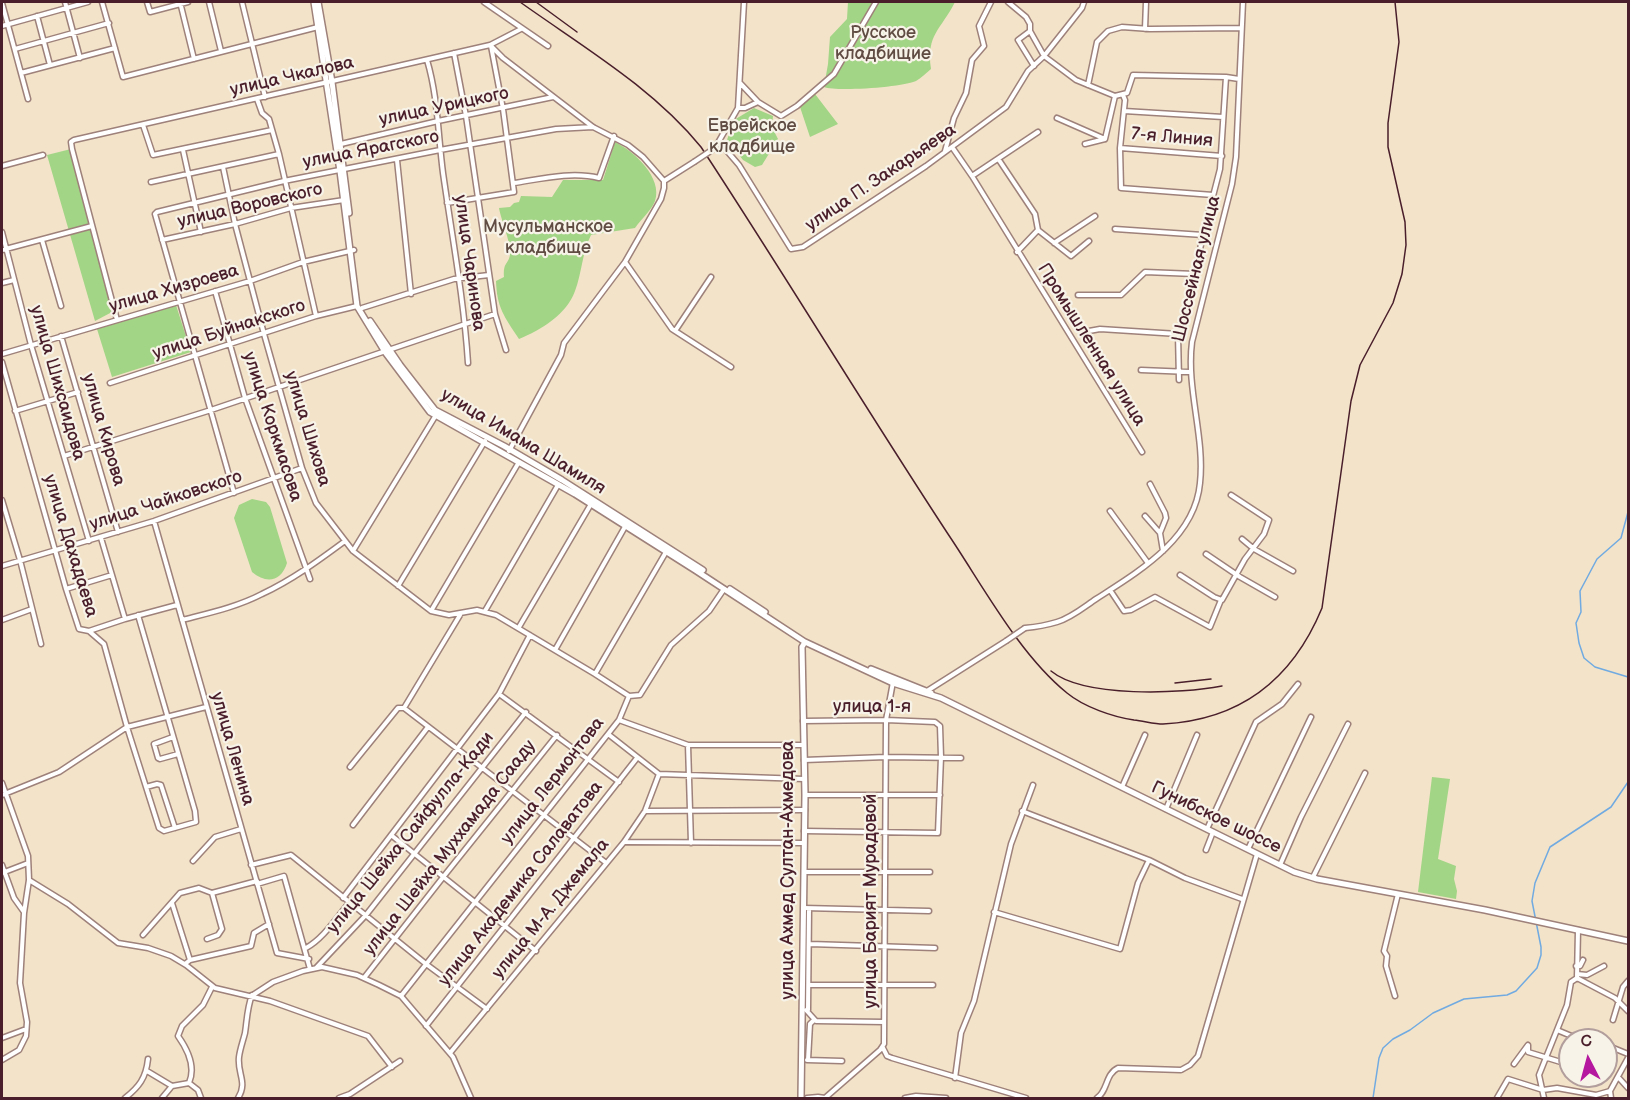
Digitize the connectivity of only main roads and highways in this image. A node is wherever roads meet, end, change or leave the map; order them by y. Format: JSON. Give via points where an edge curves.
{"nodes":[{"id":1,"x":316,"y":2,"type":"edge"},
{"id":2,"x":330,"y":83,"type":"junction"},
{"id":3,"x":342,"y":170,"type":"junction"},
{"id":4,"x":352,"y":251,"type":"junction"},
{"id":5,"x":436,"y":414,"type":"junction"},
{"id":6,"x":508,"y":452,"type":"junction"},
{"id":7,"x":627,"y":524,"type":"junction"},
{"id":8,"x":805,"y":642,"type":"junction"},
{"id":9,"x":894,"y":681,"type":"junction"},
{"id":10,"x":926,"y":692,"type":"joint"},
{"id":11,"x":1629,"y":941,"type":"edge"},
{"id":12,"x":801,"y":1098,"type":"edge"}],
"edges":[{"from":1,"to":2,"type":"main road","name":"улица Имама Шамиля"},
{"from":1,"to":2,"type":"main road","name":"улица Имама Шамиля"},
{"from":2,"to":3,"type":"main road","name":"улица Имама Шамиля"},
{"from":2,"to":3,"type":"main road","name":"улица Имама Шамиля"},
{"from":3,"to":4,"type":"main road","name":"улица Имама Шамиля"},
{"from":3,"to":4,"type":"main road","name":"улица Имама Шамиля"},
{"from":4,"to":5,"type":"main road","name":"улица Имама Шамиля","via":[[360,307],[430,412]]},
{"from":5,"to":6,"type":"main road","name":"улица Имама Шамиля"},
{"from":5,"to":6,"type":"main road","name":"улица Имама Шамиля"},
{"from":6,"to":7,"type":"main road","name":"улица Имама Шамиля"},
{"from":6,"to":7,"type":"main road","name":"улица Имама Шамиля"},
{"from":7,"to":8,"type":"main road","name":"улица Имама Шамиля"},
{"from":7,"to":9,"type":"main road","name":"улица Имама Шамиля","via":[[802,637]]},
{"from":8,"to":9,"type":"main road","name":"улица Имама Шамиля"},
{"from":8,"to":12,"type":"main road","name":"улица Ахмед Султан-Ахмедова","via":[[805,1060]]},
{"from":9,"to":10,"type":"main road","name":"улица Имама Шамиля"},
{"from":10,"to":11,"type":"main road","name":"Гунибское шоссе","via":[[1280,866],[1313,877]]}]}
